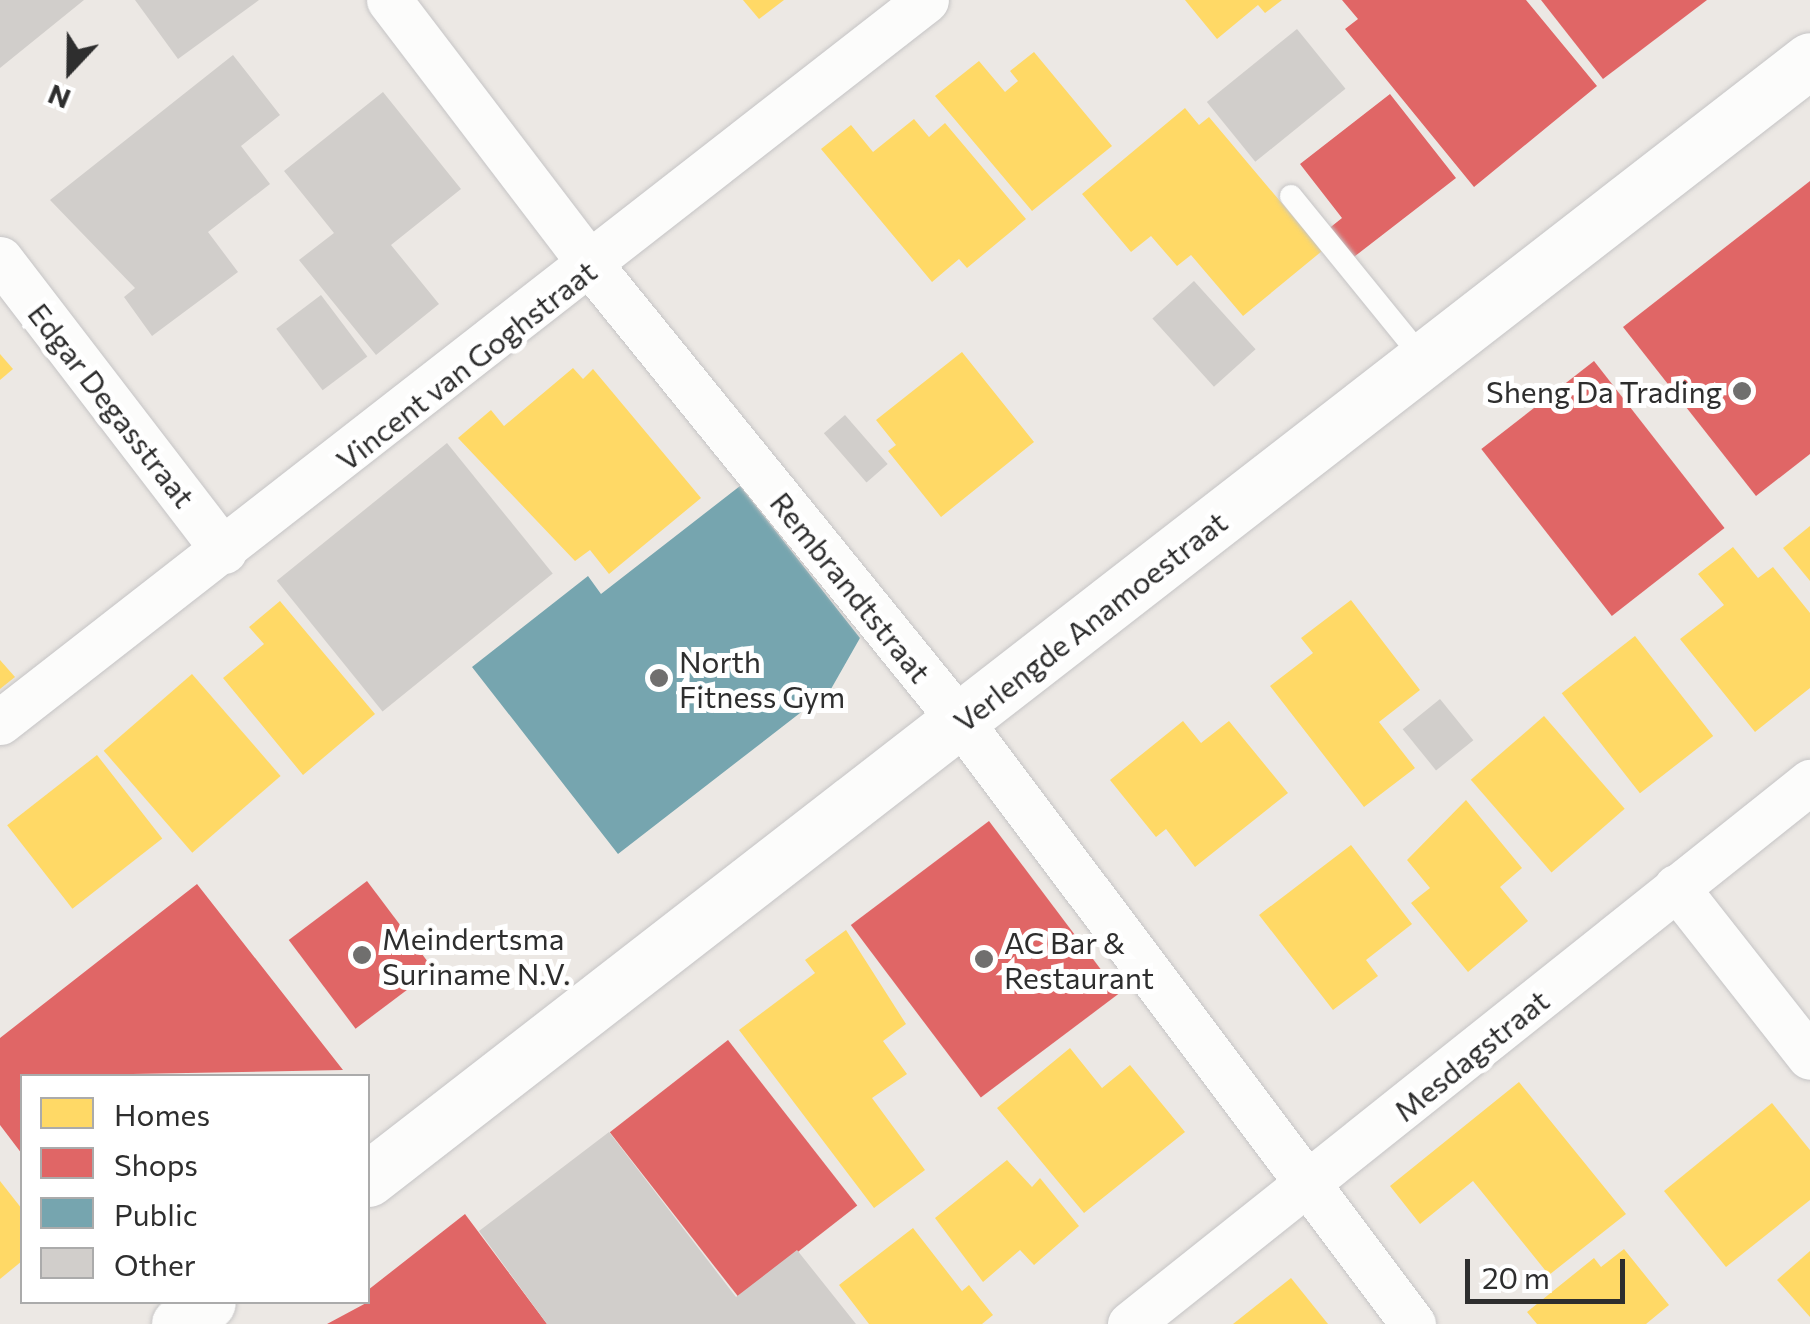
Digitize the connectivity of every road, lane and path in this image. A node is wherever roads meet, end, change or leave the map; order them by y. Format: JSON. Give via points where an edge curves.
{"nodes":[{"id":1,"x":390,"y":0,"type":"edge"},
{"id":2,"x":926,"y":0,"type":"edge"},
{"id":3,"x":1810,"y":60,"type":"edge"},
{"id":4,"x":1291,"y":196,"type":"dead end"},
{"id":5,"x":0,"y":259,"type":"edge"},
{"id":6,"x":593,"y":268,"type":"junction"},
{"id":7,"x":1425,"y":360,"type":"junction"},
{"id":8,"x":224,"y":551,"type":"junction"},
{"id":9,"x":0,"y":722,"type":"edge"},
{"id":10,"x":961,"y":722,"type":"junction"},
{"id":11,"x":1810,"y":782,"type":"edge"},
{"id":12,"x":1676,"y":887,"type":"junction"},
{"id":13,"x":1810,"y":1058,"type":"edge"},
{"id":14,"x":370,"y":1177,"type":"edge"},
{"id":15,"x":1308,"y":1188,"type":"junction"},
{"id":16,"x":205,"y":1304,"type":"edge"},
{"id":17,"x":179,"y":1324,"type":"edge"},
{"id":18,"x":1130,"y":1324,"type":"edge"},
{"id":19,"x":1413,"y":1324,"type":"edge"}],
"edges":[{"from":1,"to":6,"type":"street","name":"Rembrandtstraat"},
{"from":2,"to":6,"type":"street","name":"Vincent van Goghstraat"},
{"from":3,"to":7,"type":"street","name":"Verlengde Anamoestraat"},
{"from":4,"to":7,"type":"lane"},
{"from":5,"to":8,"type":"street","name":"Edgar Degasstraat"},
{"from":6,"to":8,"type":"street","name":"Vincent van Goghstraat"},
{"from":6,"to":10,"type":"street","name":"Rembrandtstraat"},
{"from":7,"to":10,"type":"street","name":"Verlengde Anamoestraat"},
{"from":8,"to":9,"type":"street","name":"Vincent van Goghstraat"},
{"from":10,"to":14,"type":"street","name":"Verlengde Anamoestraat"},
{"from":10,"to":15,"type":"street","name":"Rembrandtstraat"},
{"from":11,"to":12,"type":"street","name":"Mesdagstraat"},
{"from":12,"to":13,"type":"street"},
{"from":12,"to":15,"type":"street","name":"Mesdagstraat"},
{"from":15,"to":18,"type":"street","name":"Mesdagstraat"},
{"from":15,"to":19,"type":"street","name":"Rembrandtstraat"},
{"from":16,"to":17,"type":"street"}]}
